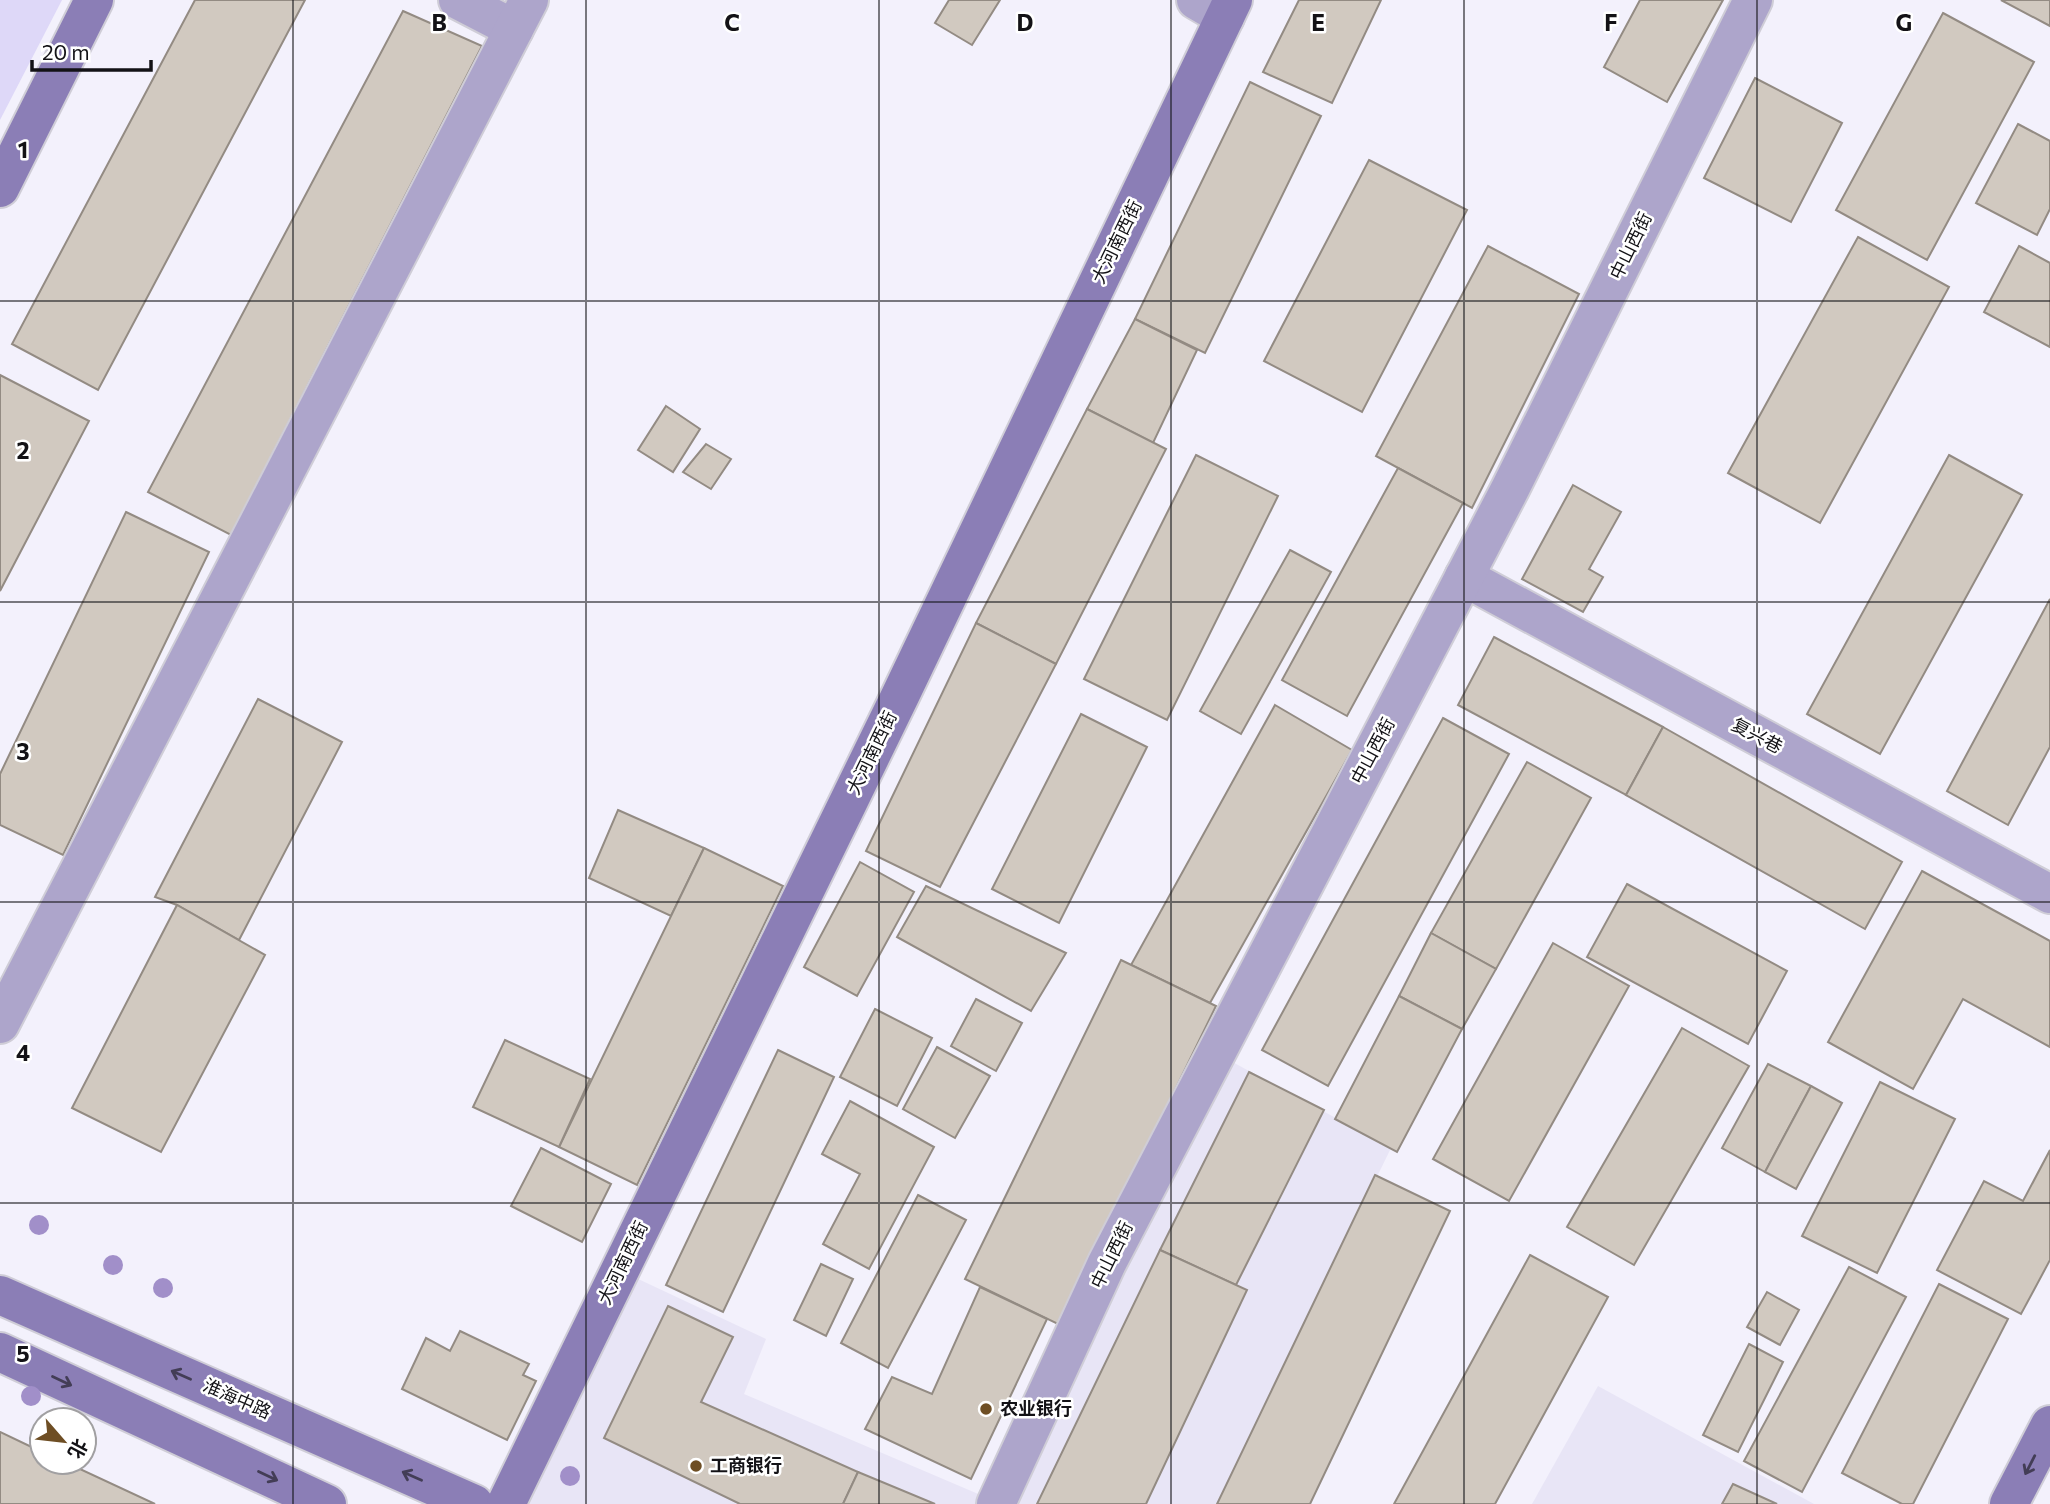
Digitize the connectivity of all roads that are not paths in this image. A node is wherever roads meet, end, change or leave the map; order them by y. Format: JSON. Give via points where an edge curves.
{"nodes":[{"id":1,"x":94,"y":0,"type":"edge"},
{"id":2,"x":458,"y":0,"type":"edge"},
{"id":3,"x":1754,"y":0,"type":"edge"},
{"id":4,"x":1218,"y":6,"type":"edge"},
{"id":5,"x":522,"y":15,"type":"edge"},
{"id":6,"x":0,"y":188,"type":"edge"},
{"id":7,"x":1464,"y":577,"type":"junction"},
{"id":8,"x":2050,"y":894,"type":"edge"},
{"id":9,"x":0,"y":1024,"type":"edge"},
{"id":10,"x":0,"y":1295,"type":"edge"},
{"id":11,"x":0,"y":1352,"type":"edge"},
{"id":12,"x":2050,"y":1425,"type":"edge"},
{"id":13,"x":327,"y":1504,"type":"edge"},
{"id":14,"x":474,"y":1504,"type":"edge"},
{"id":15,"x":506,"y":1504,"type":"edge"},
{"id":16,"x":996,"y":1504,"type":"edge"},
{"id":17,"x":2009,"y":1504,"type":"edge"}],
"edges":[{"from":1,"to":6,"type":"street"},
{"from":2,"to":5,"type":"street"},
{"from":3,"to":7,"type":"street","name":"中山西街"},
{"from":4,"to":15,"type":"street","name":"大河南西街","via":[[906,684]]},
{"from":5,"to":9,"type":"street"},
{"from":7,"to":8,"type":"street","name":"复兴巷"},
{"from":7,"to":16,"type":"street","name":"中山西街","via":[[1107,1263]]},
{"from":14,"to":10,"type":"street","name":"淮海中路","one_way":true},
{"from":11,"to":13,"type":"street","one_way":true},
{"from":12,"to":17,"type":"street","one_way":true}]}
